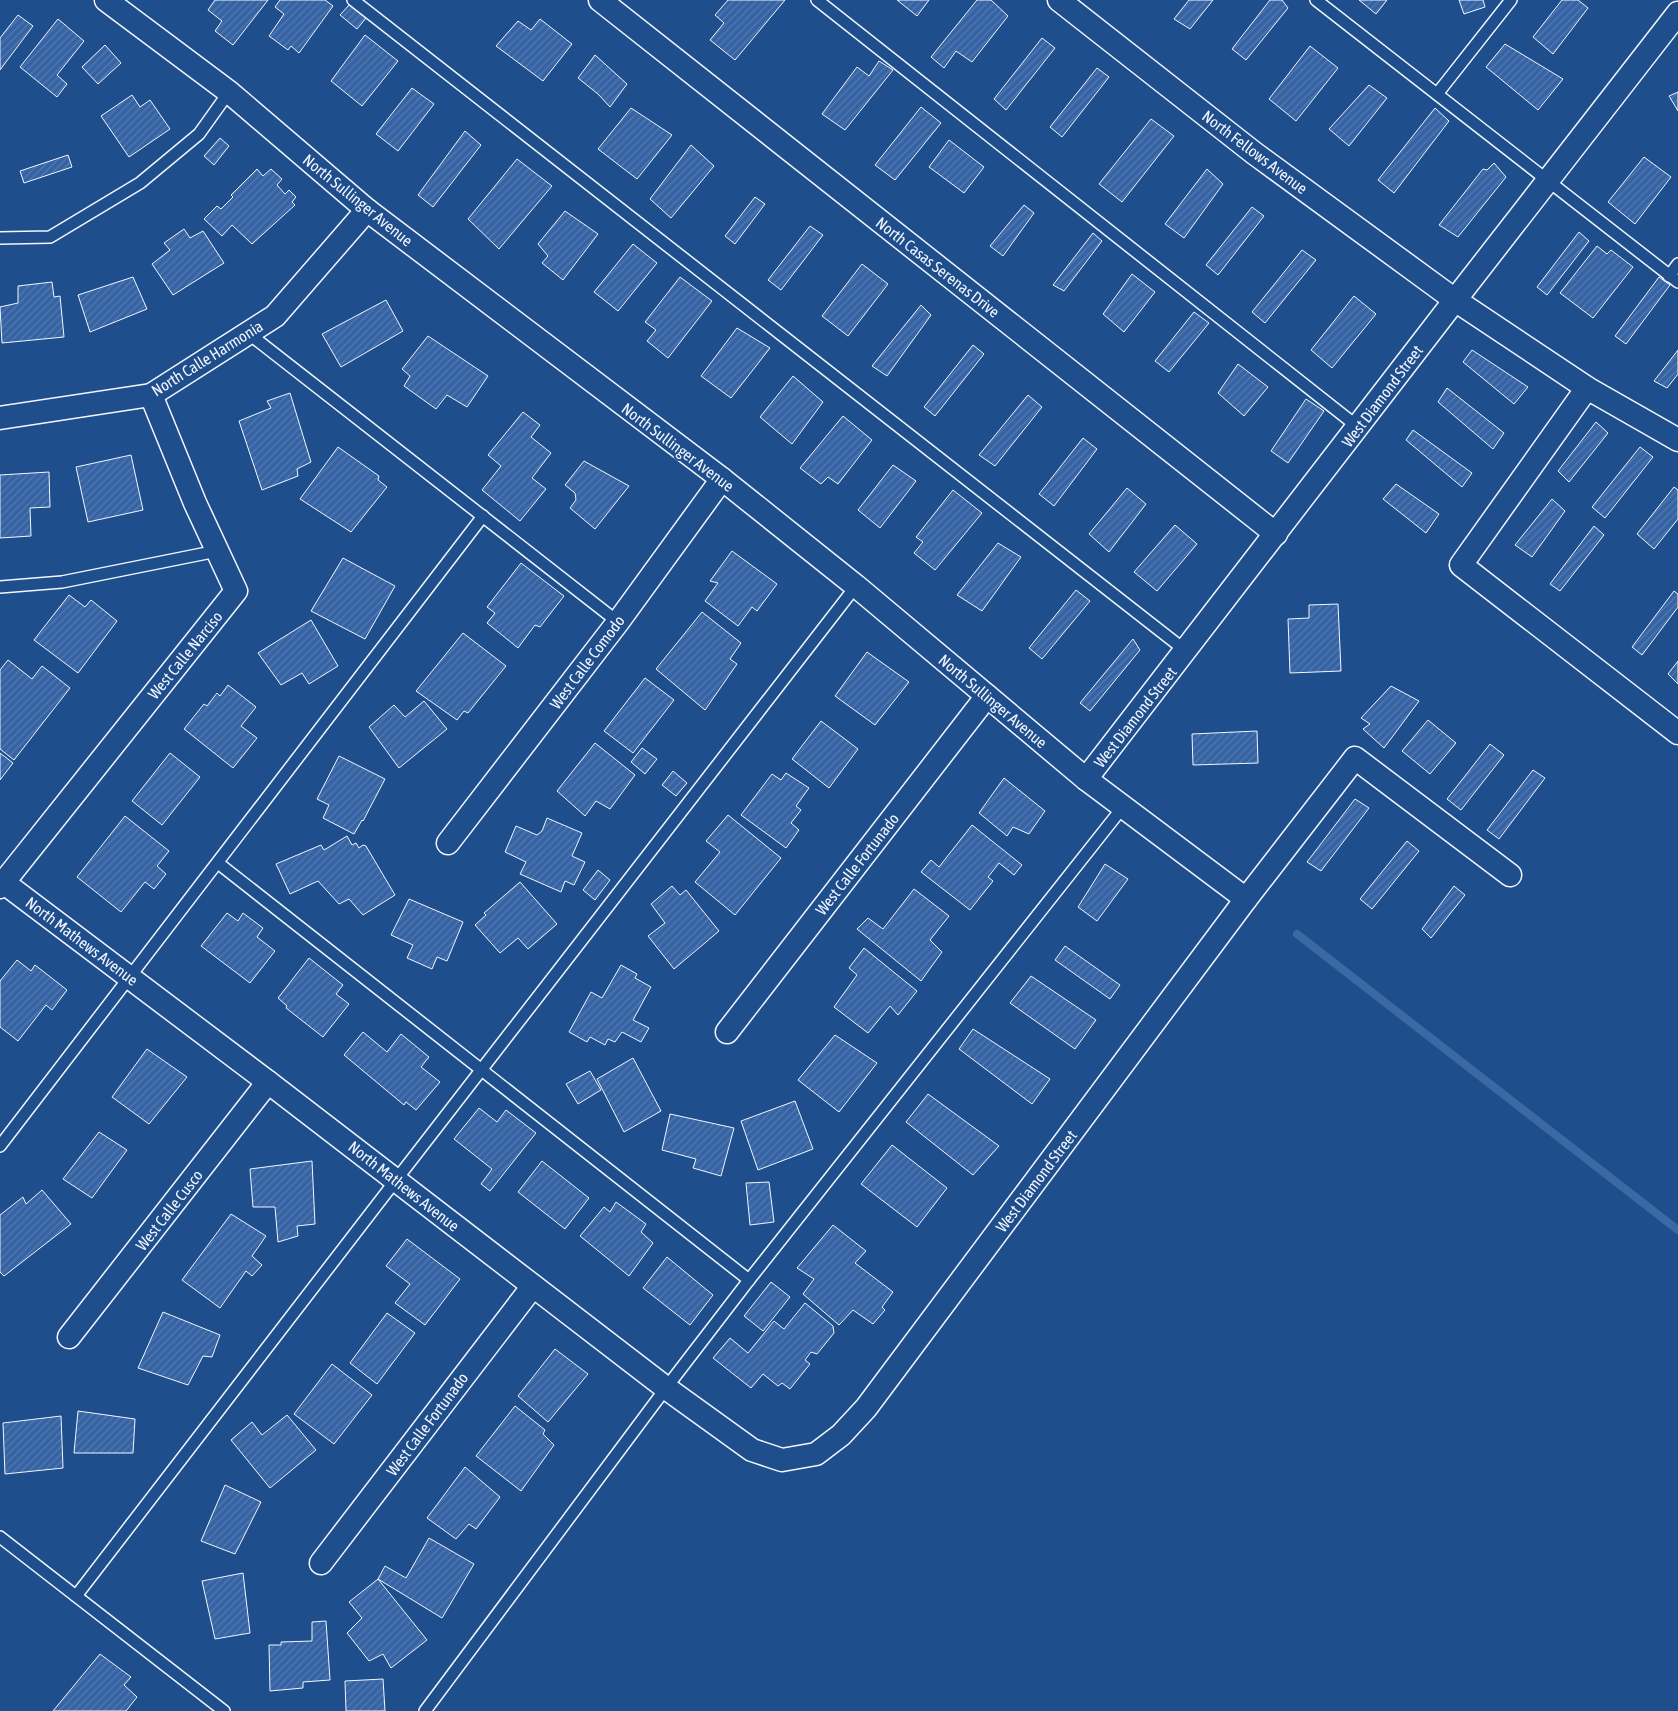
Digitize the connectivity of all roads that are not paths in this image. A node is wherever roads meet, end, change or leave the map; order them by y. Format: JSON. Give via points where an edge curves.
{"nodes":[{"id":1,"x":106,"y":0,"type":"edge"},
{"id":2,"x":353,"y":0,"type":"edge"},
{"id":3,"x":600,"y":0,"type":"edge"},
{"id":4,"x":817,"y":0,"type":"edge"},
{"id":5,"x":1059,"y":0,"type":"edge"},
{"id":6,"x":1316,"y":0,"type":"edge"},
{"id":7,"x":1511,"y":0,"type":"edge"},
{"id":8,"x":1678,"y":13,"type":"edge"},
{"id":9,"x":229,"y":92,"type":"junction"},
{"id":10,"x":1437,"y":94,"type":"junction"},
{"id":11,"x":1548,"y":180,"type":"junction"},
{"id":12,"x":367,"y":210,"type":"junction"},
{"id":13,"x":0,"y":238,"type":"edge"},
{"id":14,"x":1678,"y":264,"type":"edge"},
{"id":15,"x":1674,"y":279,"type":"edge"},
{"id":16,"x":1455,"y":300,"type":"junction"},
{"id":17,"x":248,"y":333,"type":"junction"},
{"id":18,"x":1587,"y":388,"type":"junction"},
{"id":19,"x":151,"y":395,"type":"junction"},
{"id":20,"x":0,"y":418,"type":"edge"},
{"id":21,"x":1358,"y":427,"type":"junction"},
{"id":22,"x":1678,"y":440,"type":"edge"},
{"id":23,"x":722,"y":479,"type":"junction"},
{"id":24,"x":483,"y":516,"type":"junction"},
{"id":25,"x":1276,"y":534,"type":"junction"},
{"id":26,"x":217,"y":551,"type":"junction"},
{"id":27,"x":856,"y":586,"type":"junction"},
{"id":28,"x":0,"y":587,"type":"edge"},
{"id":29,"x":618,"y":622,"type":"junction"},
{"id":30,"x":1186,"y":651,"type":"junction"},
{"id":31,"x":987,"y":696,"type":"junction"},
{"id":32,"x":1678,"y":733,"type":"edge"},
{"id":33,"x":1086,"y":779,"type":"junction"},
{"id":34,"x":1123,"y":807,"type":"junction"},
{"id":35,"x":448,"y":842,"type":"dead end"},
{"id":36,"x":218,"y":863,"type":"junction"},
{"id":37,"x":1510,"y":875,"type":"dead end"},
{"id":38,"x":2,"y":884,"type":"edge"},
{"id":39,"x":1246,"y":899,"type":"junction"},
{"id":40,"x":130,"y":978,"type":"junction"},
{"id":41,"x":727,"y":1032,"type":"dead end"},
{"id":42,"x":481,"y":1070,"type":"junction"},
{"id":43,"x":268,"y":1082,"type":"junction"},
{"id":44,"x":0,"y":1146,"type":"edge"},
{"id":45,"x":396,"y":1180,"type":"junction"},
{"id":46,"x":749,"y":1280,"type":"junction"},
{"id":47,"x":533,"y":1286,"type":"junction"},
{"id":48,"x":69,"y":1337,"type":"dead end"},
{"id":49,"x":666,"y":1388,"type":"junction"},
{"id":50,"x":816,"y":1454,"type":"joint"},
{"id":51,"x":0,"y":1537,"type":"edge"},
{"id":52,"x":321,"y":1563,"type":"dead end"},
{"id":53,"x":76,"y":1596,"type":"junction"},
{"id":54,"x":224,"y":1711,"type":"edge"},
{"id":55,"x":425,"y":1711,"type":"edge"}],
"edges":[{"from":1,"to":9,"type":"street","name":"North Sullinger Avenue"},
{"from":2,"to":30,"type":"lane"},
{"from":3,"to":25,"type":"street","name":"North Casas Serenas Drive"},
{"from":4,"to":21,"type":"lane"},
{"from":5,"to":16,"type":"street","name":"North Fellows Avenue","via":[[1254,152]]},
{"from":6,"to":10,"type":"lane"},
{"from":7,"to":10,"type":"lane"},
{"from":8,"to":11,"type":"street","name":"West Diamond Street"},
{"from":9,"to":12,"type":"street","name":"North Sullinger Avenue"},
{"from":9,"to":13,"type":"lane","via":[[199,134],[140,183],[50,237]]},
{"from":10,"to":11,"type":"lane"},
{"from":11,"to":15,"type":"lane"},
{"from":11,"to":16,"type":"street","name":"West Diamond Street"},
{"from":12,"to":17,"type":"street","name":"North Calle Harmonia","via":[[274,316]]},
{"from":12,"to":23,"type":"street","name":"North Sullinger Avenue"},
{"from":14,"to":15,"type":"lane"},
{"from":16,"to":18,"type":"street","name":"North Fellows Avenue"},
{"from":16,"to":21,"type":"street","name":"West Diamond Street"},
{"from":17,"to":19,"type":"street","name":"North Calle Harmonia"},
{"from":17,"to":24,"type":"lane"},
{"from":18,"to":22,"type":"street","name":"North Fellows Avenue"},
{"from":18,"to":32,"type":"street","via":[[1461,565]]},
{"from":19,"to":20,"type":"street","name":"North Calle Harmonia"},
{"from":19,"to":26,"type":"street","name":"West Calle Narciso"},
{"from":21,"to":25,"type":"street","name":"West Diamond Street"},
{"from":23,"to":27,"type":"street","name":"North Sullinger Avenue"},
{"from":23,"to":29,"type":"street","name":"West Calle Comodo"},
{"from":24,"to":29,"type":"lane"},
{"from":24,"to":36,"type":"lane"},
{"from":25,"to":30,"type":"street","name":"West Diamond Street"},
{"from":26,"to":28,"type":"lane","via":[[62,582]]},
{"from":26,"to":38,"type":"street","name":"West Calle Narciso","via":[[236,591]]},
{"from":27,"to":31,"type":"street","name":"North Sullinger Avenue"},
{"from":27,"to":42,"type":"lane"},
{"from":29,"to":35,"type":"street","name":"West Calle Comodo"},
{"from":30,"to":33,"type":"street","name":"West Diamond Street"},
{"from":31,"to":33,"type":"street","name":"North Sullinger Avenue"},
{"from":31,"to":41,"type":"street","name":"West Calle Fortunado"},
{"from":33,"to":34,"type":"street","name":"North Sullinger Avenue"},
{"from":34,"to":39,"type":"street","name":"North Sullinger Avenue"},
{"from":34,"to":46,"type":"lane"},
{"from":36,"to":40,"type":"lane"},
{"from":36,"to":42,"type":"lane"},
{"from":37,"to":39,"type":"street","name":"West Diamond Street","via":[[1355,758]]},
{"from":38,"to":40,"type":"street","name":"North Mathews Avenue"},
{"from":39,"to":50,"type":"street","name":"West Diamond Street","via":[[866,1408],[841,1435]]},
{"from":40,"to":43,"type":"street","name":"North Mathews Avenue"},
{"from":40,"to":44,"type":"lane"},
{"from":42,"to":45,"type":"lane"},
{"from":42,"to":46,"type":"lane"},
{"from":43,"to":45,"type":"street","name":"North Mathews Avenue"},
{"from":43,"to":48,"type":"street","name":"West Calle Cusco"},
{"from":45,"to":47,"type":"street","name":"North Mathews Avenue"},
{"from":45,"to":53,"type":"lane"},
{"from":46,"to":49,"type":"lane"},
{"from":47,"to":49,"type":"street","name":"North Mathews Avenue"},
{"from":47,"to":52,"type":"street","name":"West Calle Fortunado"},
{"from":49,"to":50,"type":"street","name":"North Mathews Avenue","via":[[752,1450],[782,1460]]},
{"from":49,"to":55,"type":"lane"},
{"from":51,"to":53,"type":"lane"},
{"from":53,"to":54,"type":"lane"}]}
